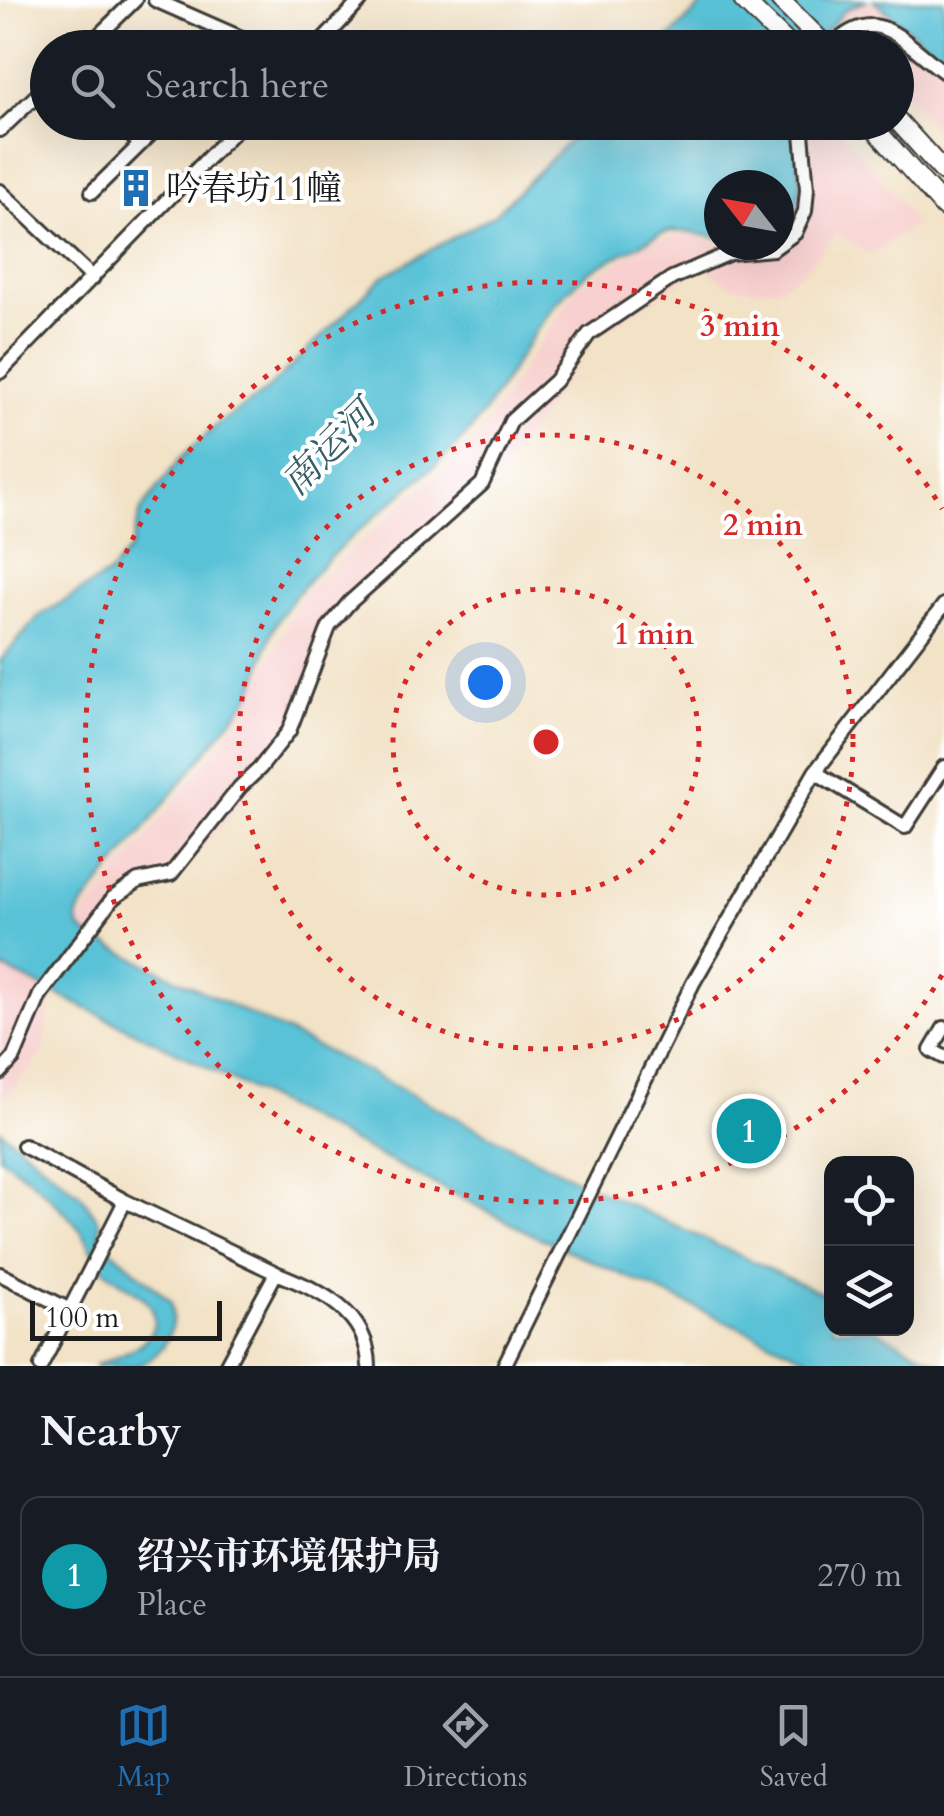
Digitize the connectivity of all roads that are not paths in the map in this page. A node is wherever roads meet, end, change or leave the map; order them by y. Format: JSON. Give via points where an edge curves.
{"nodes":[{"id":1,"x":135,"y":0,"type":"edge"},
{"id":2,"x":155,"y":0,"type":"edge"},
{"id":3,"x":362,"y":0,"type":"edge"},
{"id":4,"x":743,"y":0,"type":"edge"},
{"id":5,"x":780,"y":0,"type":"edge"},
{"id":6,"x":104,"y":30,"type":"edge"},
{"id":7,"x":223,"y":30,"type":"edge"},
{"id":8,"x":333,"y":30,"type":"edge"},
{"id":9,"x":774,"y":30,"type":"edge"},
{"id":10,"x":810,"y":30,"type":"edge"},
{"id":11,"x":844,"y":30,"type":"edge"},
{"id":12,"x":896,"y":30,"type":"edge"},
{"id":13,"x":914,"y":46,"type":"edge"},
{"id":14,"x":944,"y":72,"type":"edge"},
{"id":15,"x":30,"y":102,"type":"edge"},
{"id":16,"x":0,"y":130,"type":"edge"},
{"id":17,"x":914,"y":138,"type":"edge"},
{"id":18,"x":136,"y":140,"type":"edge"},
{"id":19,"x":144,"y":140,"type":"edge"},
{"id":20,"x":226,"y":140,"type":"edge"},
{"id":21,"x":803,"y":140,"type":"edge"},
{"id":22,"x":885,"y":140,"type":"edge"},
{"id":23,"x":140,"y":144,"type":"junction"},
{"id":24,"x":944,"y":172,"type":"edge"},
{"id":25,"x":0,"y":192,"type":"edge"},
{"id":26,"x":92,"y":192,"type":"dead end"},
{"id":27,"x":944,"y":207,"type":"edge"},
{"id":28,"x":93,"y":278,"type":"junction"},
{"id":29,"x":0,"y":372,"type":"edge"},
{"id":30,"x":944,"y":605,"type":"edge"},
{"id":31,"x":944,"y":766,"type":"edge"},
{"id":32,"x":814,"y":772,"type":"junction"},
{"id":33,"x":944,"y":1028,"type":"edge"},
{"id":34,"x":944,"y":1058,"type":"edge"},
{"id":35,"x":0,"y":1073,"type":"edge"},
{"id":36,"x":24,"y":1146,"type":"dead end"},
{"id":37,"x":125,"y":1201,"type":"junction"},
{"id":38,"x":276,"y":1273,"type":"junction"},
{"id":39,"x":0,"y":1274,"type":"edge"},
{"id":40,"x":70,"y":1310,"type":"junction"},
{"id":41,"x":41,"y":1366,"type":"edge"},
{"id":42,"x":226,"y":1366,"type":"edge"},
{"id":43,"x":369,"y":1366,"type":"edge"},
{"id":44,"x":504,"y":1366,"type":"edge"}],
"edges":[{"from":1,"to":6,"type":"street"},
{"from":2,"to":7,"type":"street"},
{"from":3,"to":8,"type":"street"},
{"from":4,"to":9,"type":"main road"},
{"from":5,"to":10,"type":"main road"},
{"from":11,"to":12,"type":"street","via":[[868,18]]},
{"from":13,"to":14,"type":"street"},
{"from":15,"to":16,"type":"street"},
{"from":17,"to":24,"type":"main road"},
{"from":18,"to":23,"type":"street"},
{"from":19,"to":23,"type":"street"},
{"from":20,"to":28,"type":"street"},
{"from":21,"to":35,"type":"street","via":[[806,211],[794,233],[773,248],[730,253],[672,278],[589,334],[555,381],[511,421],[482,484],[329,627],[288,731],[171,874],[138,881],[113,898],[40,994],[13,1059]]},
{"from":22,"to":27,"type":"main road"},
{"from":23,"to":26,"type":"street"},
{"from":25,"to":28,"type":"street"},
{"from":28,"to":29,"type":"street"},
{"from":30,"to":32,"type":"street"},
{"from":31,"to":32,"type":"street","via":[[905,827]]},
{"from":32,"to":44,"type":"street","via":[[694,983]]},
{"from":33,"to":34,"type":"street","via":[[931,1050]]},
{"from":36,"to":37,"type":"street"},
{"from":37,"to":38,"type":"street"},
{"from":37,"to":40,"type":"street"},
{"from":38,"to":42,"type":"street"},
{"from":38,"to":43,"type":"street","via":[[340,1306],[361,1327]]},
{"from":39,"to":40,"type":"street"},
{"from":40,"to":41,"type":"street"}]}
